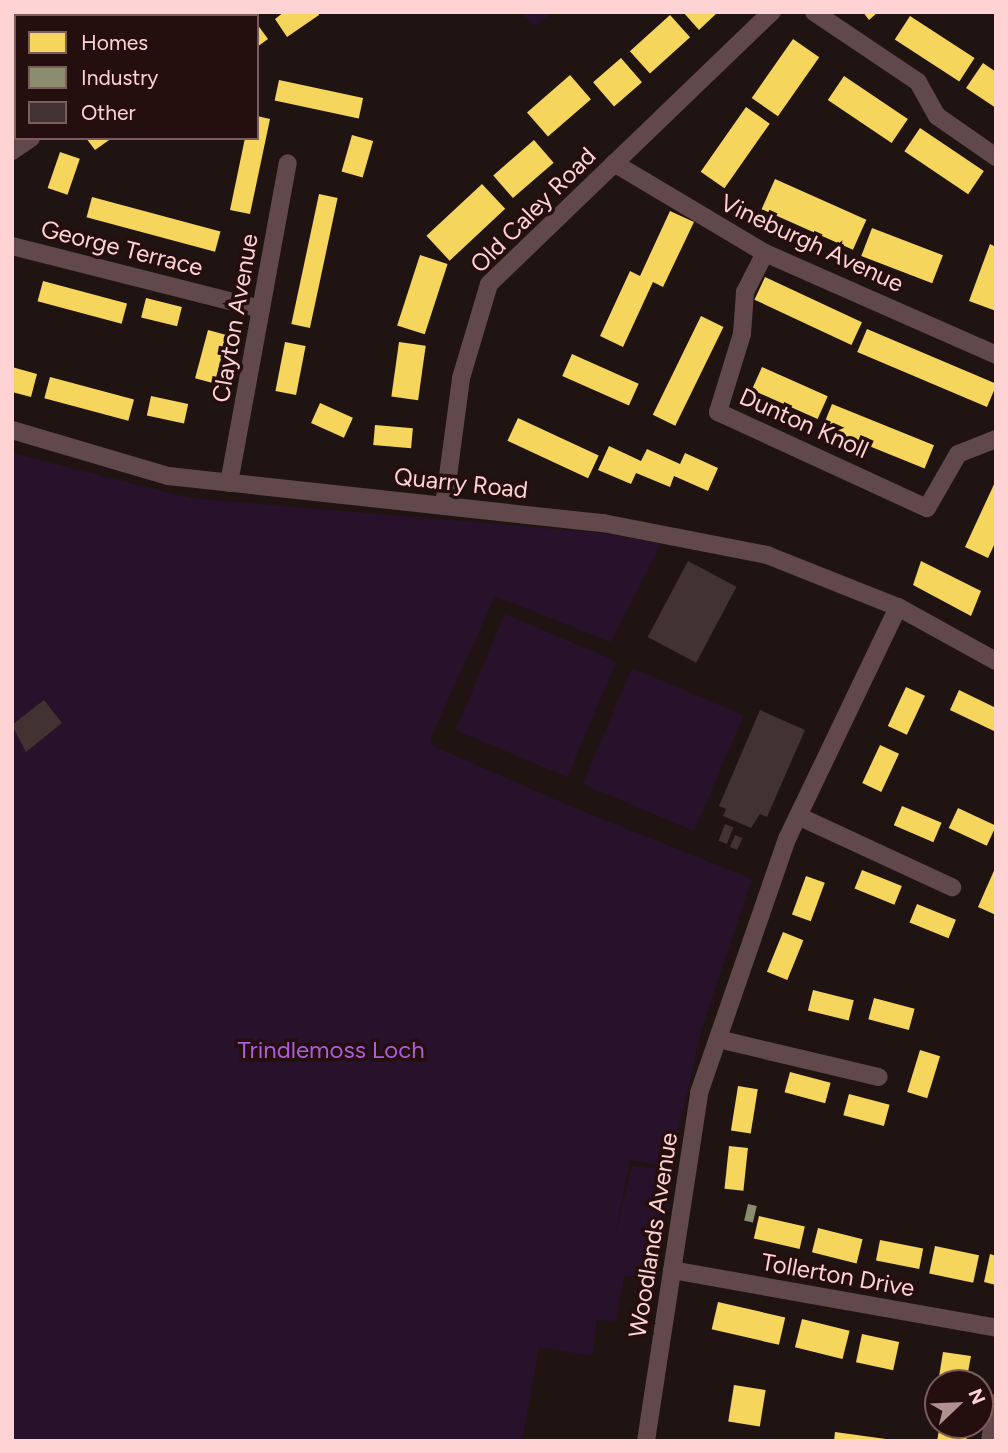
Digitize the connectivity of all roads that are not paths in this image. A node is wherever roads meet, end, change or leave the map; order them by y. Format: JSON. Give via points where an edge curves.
{"nodes":[{"id":1,"x":772,"y":12,"type":"edge"},
{"id":2,"x":814,"y":12,"type":"edge"},
{"id":3,"x":28,"y":140,"type":"edge"},
{"id":4,"x":12,"y":151,"type":"edge"},
{"id":5,"x":996,"y":157,"type":"edge"},
{"id":6,"x":288,"y":163,"type":"dead end"},
{"id":7,"x":614,"y":163,"type":"junction"},
{"id":8,"x":12,"y":246,"type":"edge"},
{"id":9,"x":765,"y":253,"type":"junction"},
{"id":10,"x":261,"y":309,"type":"junction"},
{"id":11,"x":996,"y":355,"type":"edge"},
{"id":12,"x":12,"y":430,"type":"edge"},
{"id":13,"x":996,"y":439,"type":"edge"},
{"id":14,"x":229,"y":482,"type":"junction"},
{"id":15,"x":444,"y":506,"type":"junction"},
{"id":16,"x":898,"y":607,"type":"junction"},
{"id":17,"x":996,"y":661,"type":"edge"},
{"id":18,"x":798,"y":816,"type":"junction"},
{"id":19,"x":952,"y":887,"type":"dead end"},
{"id":20,"x":718,"y":1040,"type":"junction"},
{"id":21,"x":878,"y":1077,"type":"dead end"},
{"id":22,"x":672,"y":1270,"type":"junction"},
{"id":23,"x":996,"y":1328,"type":"edge"},
{"id":24,"x":996,"y":1402,"type":"edge"},
{"id":25,"x":646,"y":1441,"type":"edge"},
{"id":26,"x":990,"y":1441,"type":"edge"}],
"edges":[{"from":1,"to":7,"type":"street","name":"Old Caley Road"},
{"from":2,"to":5,"type":"street","via":[[918,82],[937,116]]},
{"from":3,"to":4,"type":"street"},
{"from":6,"to":10,"type":"street","name":"Clayton Avenue"},
{"from":7,"to":9,"type":"street","name":"Vineburgh Avenue"},
{"from":7,"to":15,"type":"street","name":"Old Caley Road","via":[[514,257],[481,298],[461,378]]},
{"from":8,"to":10,"type":"street","name":"George Terrace"},
{"from":9,"to":11,"type":"street","name":"Vineburgh Avenue"},
{"from":9,"to":13,"type":"street","name":"Dunton Knoll","via":[[745,292],[742,334],[718,412],[927,508],[958,454]]},
{"from":10,"to":14,"type":"street","name":"Clayton Avenue"},
{"from":12,"to":14,"type":"street","name":"Quarry Road","via":[[168,476]]},
{"from":14,"to":15,"type":"street","name":"Quarry Road"},
{"from":15,"to":16,"type":"street","name":"Quarry Road","via":[[603,523],[767,555]]},
{"from":16,"to":17,"type":"street","name":"Quarry Road"},
{"from":16,"to":18,"type":"street","name":"Woodlands Avenue"},
{"from":18,"to":19,"type":"street"},
{"from":18,"to":20,"type":"street","name":"Woodlands Avenue"},
{"from":20,"to":21,"type":"street"},
{"from":20,"to":22,"type":"street","name":"Woodlands Avenue","via":[[699,1093]]},
{"from":22,"to":23,"type":"street","name":"Tollerton Drive"},
{"from":22,"to":25,"type":"street","name":"Woodlands Avenue"},
{"from":24,"to":26,"type":"street"}]}
